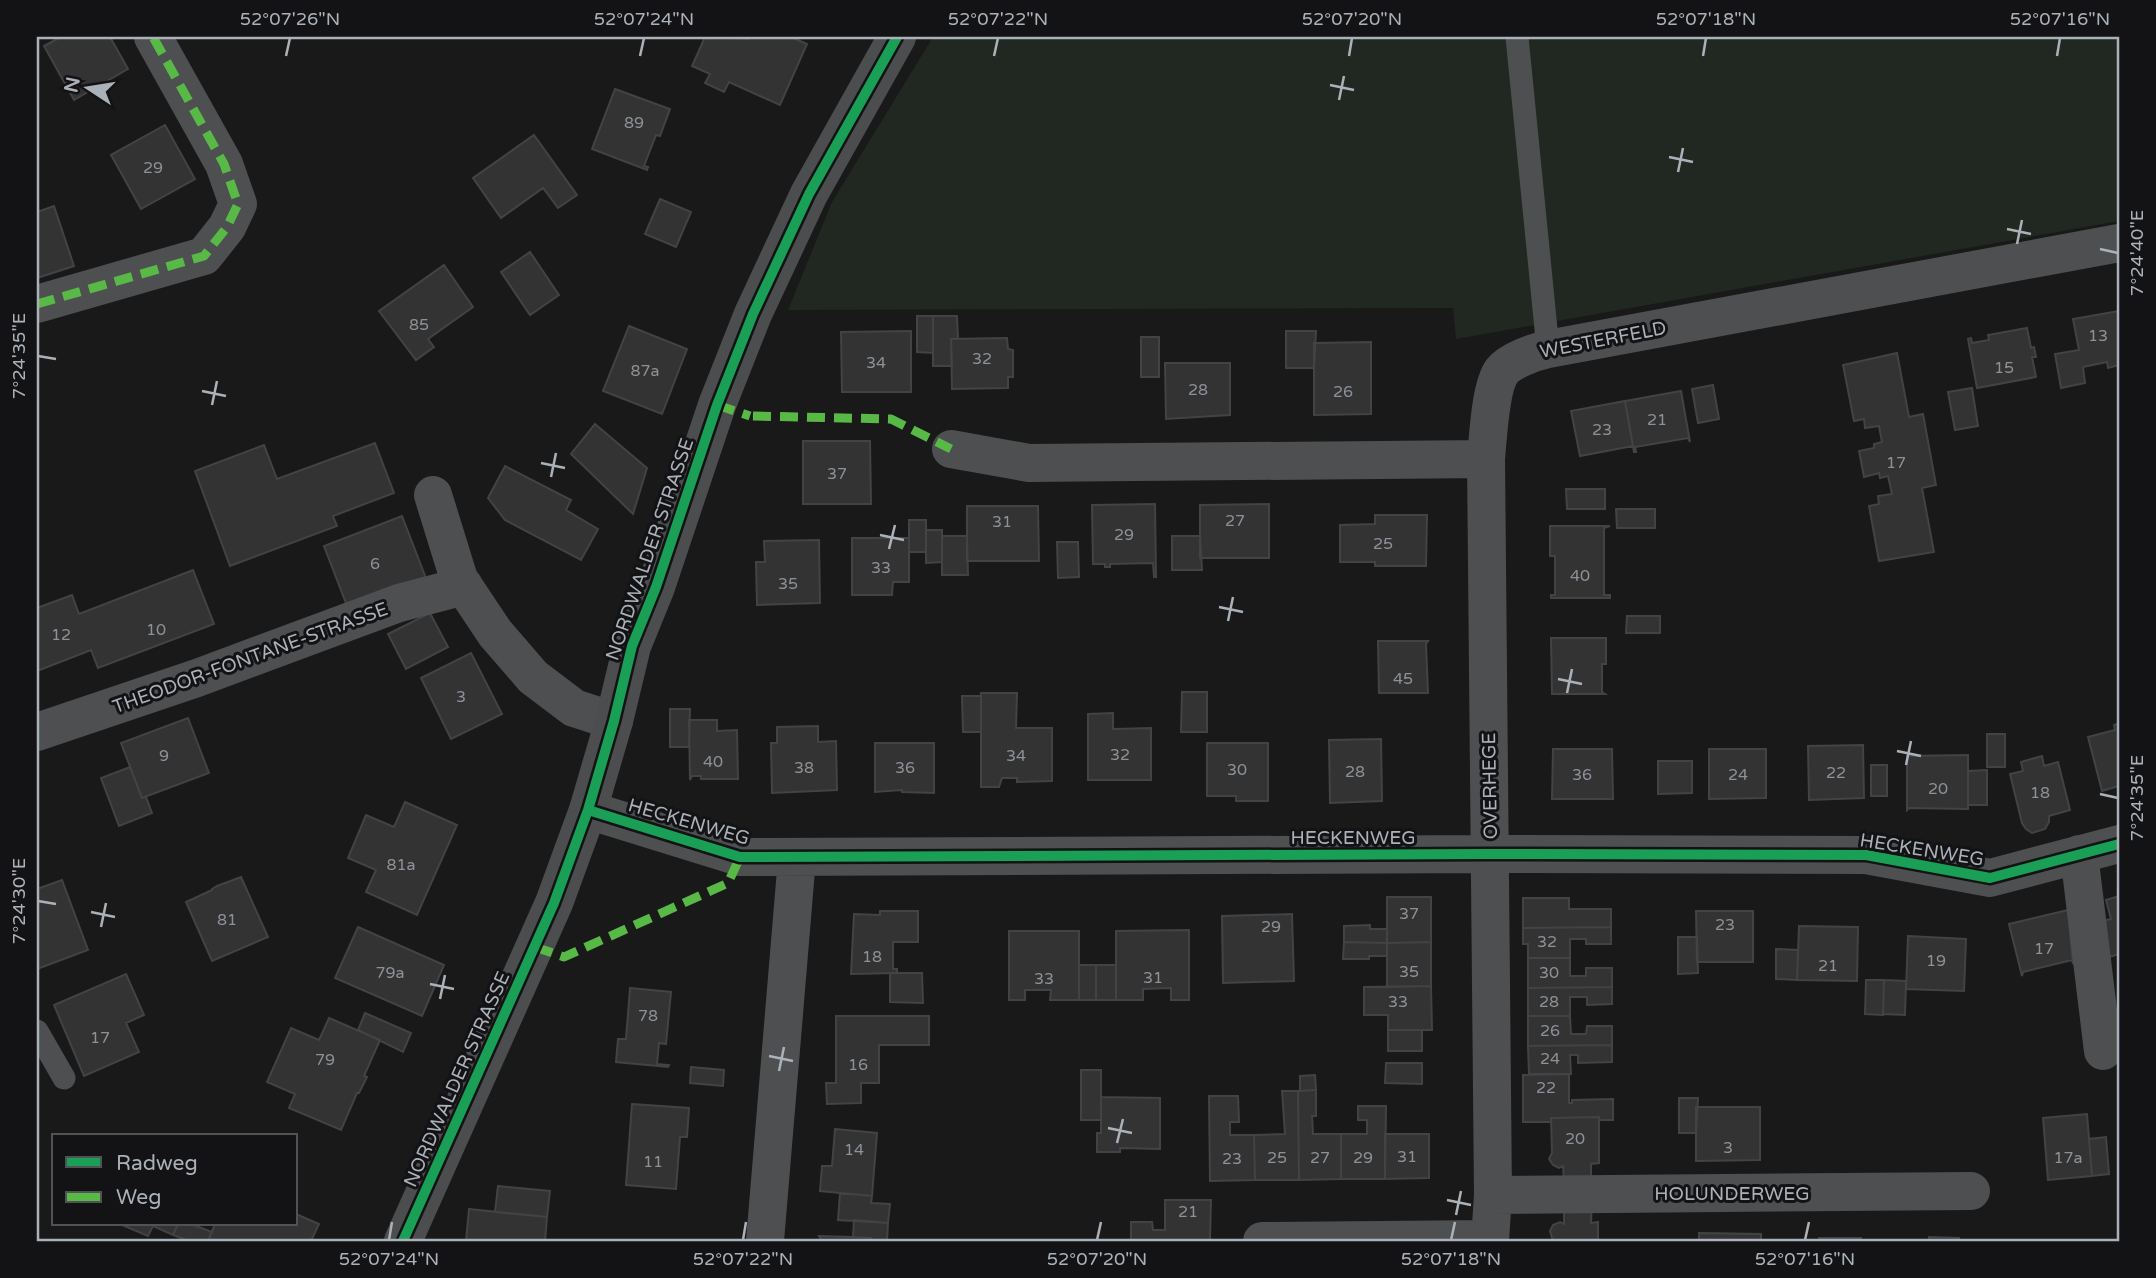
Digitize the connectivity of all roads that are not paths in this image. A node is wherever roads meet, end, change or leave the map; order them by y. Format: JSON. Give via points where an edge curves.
{"nodes":[{"id":1,"x":153,"y":37,"type":"edge"},
{"id":2,"x":897,"y":37,"type":"edge"},
{"id":3,"x":1517,"y":37,"type":"edge"},
{"id":4,"x":2119,"y":243,"type":"edge"},
{"id":5,"x":37,"y":304,"type":"edge"},
{"id":6,"x":1548,"y":349,"type":"junction"},
{"id":7,"x":951,"y":449,"type":"dead end"},
{"id":8,"x":1486,"y":459,"type":"junction"},
{"id":9,"x":433,"y":495,"type":"dead end"},
{"id":10,"x":464,"y":586,"type":"junction"},
{"id":11,"x":614,"y":721,"type":"junction"},
{"id":12,"x":37,"y":732,"type":"edge"},
{"id":13,"x":589,"y":810,"type":"junction"},
{"id":14,"x":2119,"y":844,"type":"edge"},
{"id":15,"x":1489,"y":854,"type":"junction"},
{"id":16,"x":2079,"y":854,"type":"junction"},
{"id":17,"x":797,"y":858,"type":"junction"},
{"id":18,"x":37,"y":1031,"type":"edge"},
{"id":19,"x":2103,"y":1051,"type":"dead end"},
{"id":20,"x":64,"y":1078,"type":"dead end"},
{"id":21,"x":1970,"y":1191,"type":"dead end"},
{"id":22,"x":1493,"y":1195,"type":"junction"},
{"id":23,"x":1490,"y":1240,"type":"edge"},
{"id":24,"x":404,"y":1241,"type":"edge"},
{"id":25,"x":765,"y":1241,"type":"edge"},
{"id":26,"x":1262,"y":1241,"type":"edge"}],
"edges":[{"from":1,"to":5,"type":"street","via":[[224,164],[238,204],[204,257]]},
{"from":2,"to":11,"type":"street","name":"NORDWALDER STRASSE","via":[[809,194],[752,314],[632,646]]},
{"from":3,"to":6,"type":"lane"},
{"from":4,"to":6,"type":"street","name":"WESTERFELD"},
{"from":6,"to":8,"type":"street","name":"WESTERFELD","via":[[1502,371],[1491,404]]},
{"from":7,"to":8,"type":"street","via":[[1029,463]]},
{"from":8,"to":15,"type":"street","name":"OVERHEGE"},
{"from":9,"to":10,"type":"street"},
{"from":10,"to":11,"type":"street","via":[[495,633],[533,677],[574,708]]},
{"from":10,"to":12,"type":"street","name":"THEODOR-FONTANE-STRASSE","via":[[399,603]]},
{"from":11,"to":13,"type":"street","name":"NORDWALDER STRASSE"},
{"from":13,"to":17,"type":"street","name":"HECKENWEG","via":[[740,857]]},
{"from":13,"to":24,"type":"street","name":"NORDWALDER STRASSE","via":[[554,902]]},
{"from":14,"to":16,"type":"street","name":"HECKENWEG"},
{"from":15,"to":16,"type":"street","name":"HECKENWEG","via":[[1866,855],[1990,878]]},
{"from":15,"to":17,"type":"street","name":"HECKENWEG"},
{"from":15,"to":22,"type":"street","name":"OVERHEGE"},
{"from":16,"to":19,"type":"street"},
{"from":17,"to":25,"type":"street"},
{"from":18,"to":20,"type":"lane"},
{"from":21,"to":22,"type":"street","name":"HOLUNDERWEG"},
{"from":22,"to":23,"type":"street","name":"OVERHEGE"},
{"from":23,"to":26,"type":"street","name":"OVERHEGE"}]}
